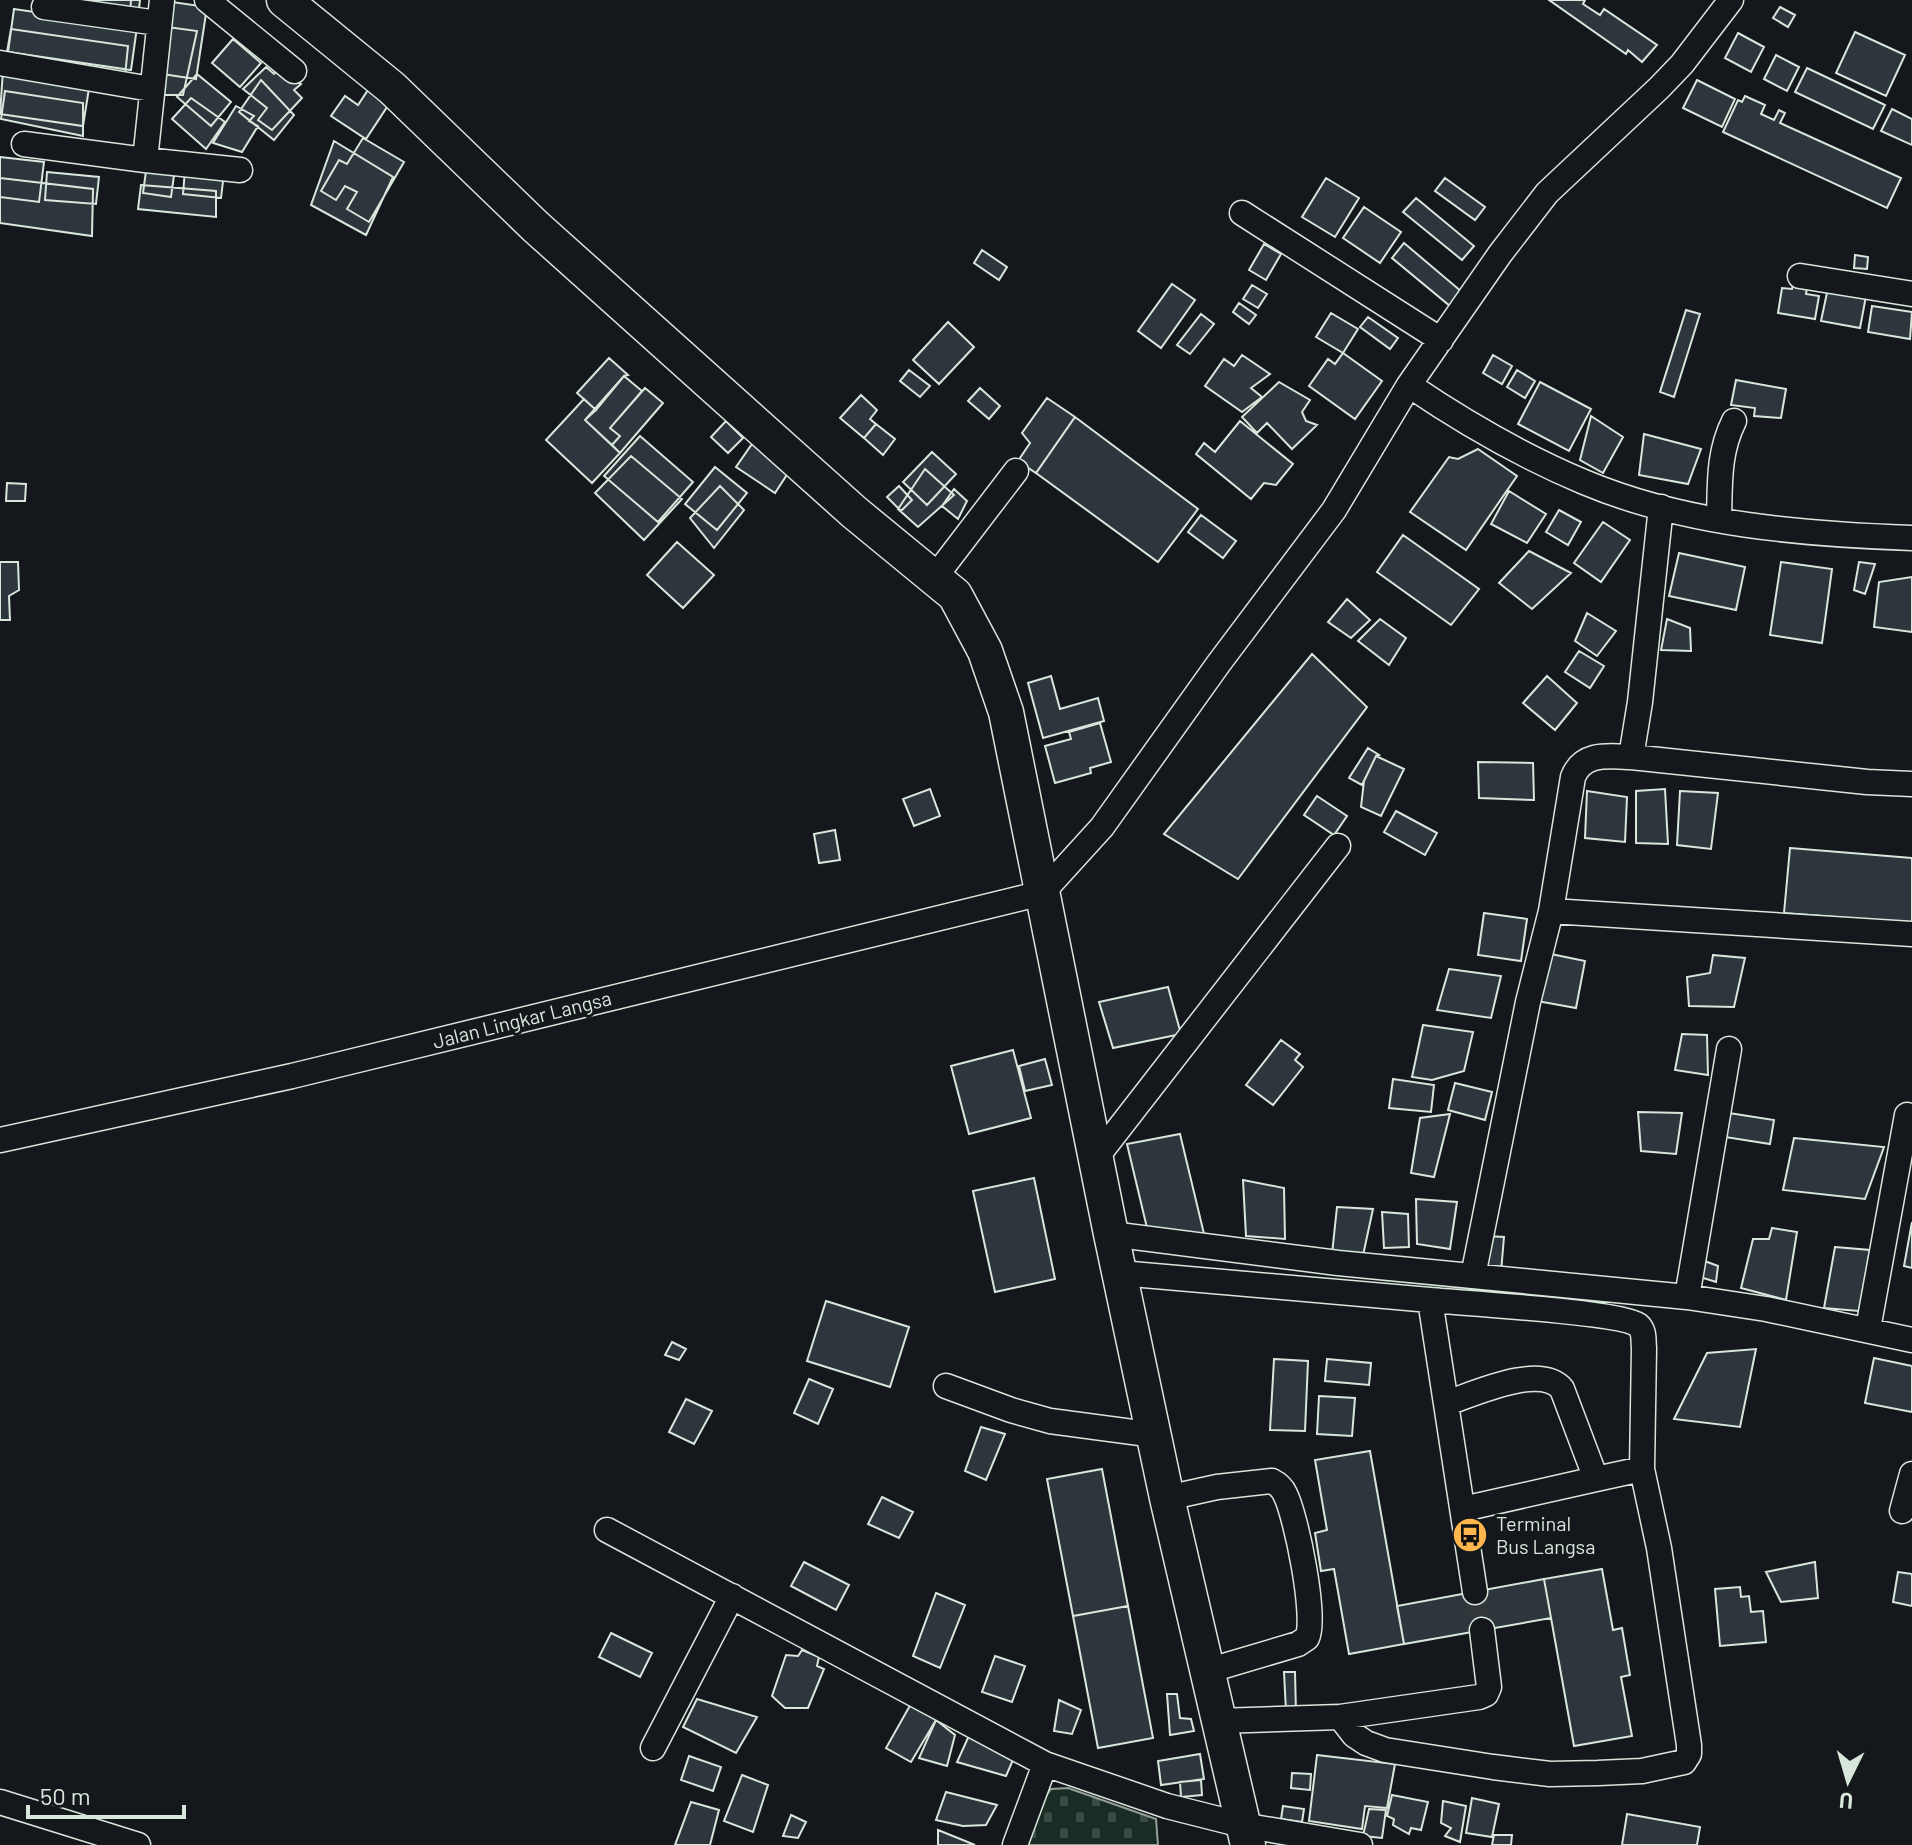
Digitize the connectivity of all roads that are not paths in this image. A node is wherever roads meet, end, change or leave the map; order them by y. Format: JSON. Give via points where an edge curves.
{"nodes":[{"id":1,"x":207,"y":0,"type":"edge"},
{"id":2,"x":284,"y":0,"type":"edge"},
{"id":3,"x":1731,"y":0,"type":"edge"},
{"id":4,"x":44,"y":7,"type":"dead end"},
{"id":5,"x":160,"y":12,"type":"edge"},
{"id":6,"x":0,"y":63,"type":"edge"},
{"id":7,"x":294,"y":71,"type":"dead end"},
{"id":8,"x":151,"y":89,"type":"junction"},
{"id":9,"x":24,"y":144,"type":"dead end"},
{"id":10,"x":145,"y":160,"type":"junction"},
{"id":11,"x":240,"y":170,"type":"dead end"},
{"id":12,"x":1242,"y":213,"type":"dead end"},
{"id":13,"x":1800,"y":276,"type":"dead end"},
{"id":14,"x":1912,"y":294,"type":"edge"},
{"id":15,"x":1441,"y":340,"type":"junction"},
{"id":16,"x":1409,"y":385,"type":"junction"},
{"id":17,"x":1734,"y":421,"type":"dead end"},
{"id":18,"x":1016,"y":471,"type":"dead end"},
{"id":19,"x":1661,"y":507,"type":"junction"},
{"id":20,"x":1719,"y":519,"type":"junction"},
{"id":21,"x":1912,"y":538,"type":"edge"},
{"id":22,"x":935,"y":577,"type":"junction"},
{"id":23,"x":1631,"y":757,"type":"junction"},
{"id":24,"x":1912,"y":784,"type":"edge"},
{"id":25,"x":1338,"y":846,"type":"dead end"},
{"id":26,"x":1042,"y":893,"type":"junction"},
{"id":27,"x":1551,"y":911,"type":"junction"},
{"id":28,"x":1912,"y":934,"type":"edge"},
{"id":29,"x":1729,"y":1049,"type":"dead end"},
{"id":30,"x":1907,"y":1115,"type":"dead end"},
{"id":31,"x":0,"y":1140,"type":"edge"},
{"id":32,"x":1096,"y":1158,"type":"junction"},
{"id":33,"x":1111,"y":1234,"type":"junction"},
{"id":34,"x":1120,"y":1273,"type":"junction"},
{"id":35,"x":1473,"y":1276,"type":"junction"},
{"id":36,"x":1687,"y":1297,"type":"junction"},
{"id":37,"x":1430,"y":1300,"type":"junction"},
{"id":38,"x":1868,"y":1329,"type":"junction"},
{"id":39,"x":1912,"y":1340,"type":"edge"},
{"id":40,"x":946,"y":1386,"type":"dead end"},
{"id":41,"x":1447,"y":1403,"type":"junction"},
{"id":42,"x":1155,"y":1435,"type":"junction"},
{"id":43,"x":1642,"y":1469,"type":"junction"},
{"id":44,"x":1912,"y":1474,"type":"edge"},
{"id":45,"x":1596,"y":1479,"type":"junction"},
{"id":46,"x":1167,"y":1498,"type":"junction"},
{"id":47,"x":1463,"y":1509,"type":"junction"},
{"id":48,"x":1902,"y":1511,"type":"dead end"},
{"id":49,"x":607,"y":1530,"type":"dead end"},
{"id":50,"x":1475,"y":1592,"type":"tunnel mouth"},
{"id":51,"x":732,"y":1596,"type":"junction"},
{"id":52,"x":1482,"y":1630,"type":"tunnel mouth"},
{"id":53,"x":1207,"y":1671,"type":"junction"},
{"id":54,"x":1340,"y":1717,"type":"junction"},
{"id":55,"x":1218,"y":1721,"type":"junction"},
{"id":56,"x":653,"y":1748,"type":"dead end"},
{"id":57,"x":1045,"y":1764,"type":"junction"},
{"id":58,"x":0,"y":1802,"type":"edge"},
{"id":59,"x":1245,"y":1835,"type":"edge"},
{"id":60,"x":104,"y":1840,"type":"edge"},
{"id":61,"x":138,"y":1845,"type":"edge"},
{"id":62,"x":1015,"y":1845,"type":"edge"},
{"id":63,"x":1360,"y":1845,"type":"edge"}],
"edges":[{"from":1,"to":7,"type":"street"},
{"from":2,"to":22,"type":"highway","via":[[392,88],[536,227],[854,512]]},
{"from":3,"to":15,"type":"street","via":[[1682,64],[1547,193]]},
{"from":4,"to":5,"type":"street"},
{"from":5,"to":8,"type":"street"},
{"from":6,"to":8,"type":"street"},
{"from":8,"to":10,"type":"street"},
{"from":9,"to":10,"type":"street"},
{"from":10,"to":11,"type":"street"},
{"from":12,"to":15,"type":"street"},
{"from":13,"to":14,"type":"street"},
{"from":15,"to":16,"type":"street"},
{"from":16,"to":19,"type":"street","via":[[1531,459],[1587,484]]},
{"from":16,"to":26,"type":"street","via":[[1334,510],[1102,827]]},
{"from":17,"to":20,"type":"street","via":[[1720,461]]},
{"from":18,"to":22,"type":"street"},
{"from":19,"to":20,"type":"street"},
{"from":19,"to":23,"type":"street"},
{"from":20,"to":21,"type":"street","via":[[1834,535]]},
{"from":22,"to":26,"type":"highway","via":[[955,595],[997,679]]},
{"from":23,"to":24,"type":"street"},
{"from":23,"to":27,"type":"street","via":[[1592,758],[1575,771]]},
{"from":25,"to":32,"type":"street"},
{"from":26,"to":31,"type":"street","name":"Jalan Lingkar Langsa","via":[[308,1072]]},
{"from":26,"to":32,"type":"highway"},
{"from":27,"to":28,"type":"street"},
{"from":27,"to":35,"type":"street"},
{"from":29,"to":36,"type":"street"},
{"from":30,"to":38,"type":"street"},
{"from":32,"to":33,"type":"highway"},
{"from":33,"to":34,"type":"highway"},
{"from":33,"to":35,"type":"street"},
{"from":34,"to":37,"type":"street"},
{"from":34,"to":42,"type":"highway"},
{"from":35,"to":36,"type":"street"},
{"from":36,"to":38,"type":"street"},
{"from":37,"to":41,"type":"street"},
{"from":37,"to":43,"type":"street","via":[[1592,1315],[1637,1325],[1644,1348]]},
{"from":38,"to":39,"type":"street"},
{"from":40,"to":42,"type":"street","via":[[1050,1421]]},
{"from":41,"to":45,"type":"street","via":[[1531,1378],[1556,1383]]},
{"from":41,"to":47,"type":"street"},
{"from":42,"to":46,"type":"highway"},
{"from":43,"to":45,"type":"street"},
{"from":43,"to":54,"type":"street","via":[[1689,1745],[1684,1762],[1642,1771],[1574,1774],[1493,1767],[1375,1746],[1354,1735]]},
{"from":44,"to":48,"type":"street"},
{"from":45,"to":47,"type":"street"},
{"from":46,"to":53,"type":"highway"},
{"from":46,"to":53,"type":"street","via":[[1272,1481],[1284,1491],[1296,1528],[1311,1616],[1307,1638]]},
{"from":47,"to":50,"type":"street"},
{"from":49,"to":51,"type":"street"},
{"from":51,"to":56,"type":"street"},
{"from":51,"to":57,"type":"street"},
{"from":52,"to":54,"type":"street","via":[[1489,1687],[1483,1696]]},
{"from":53,"to":55,"type":"highway"},
{"from":54,"to":55,"type":"street"},
{"from":55,"to":59,"type":"highway"},
{"from":57,"to":59,"type":"street"},
{"from":57,"to":62,"type":"street"},
{"from":58,"to":60,"type":"street"},
{"from":59,"to":63,"type":"street"},
{"from":60,"to":61,"type":"street"}]}
